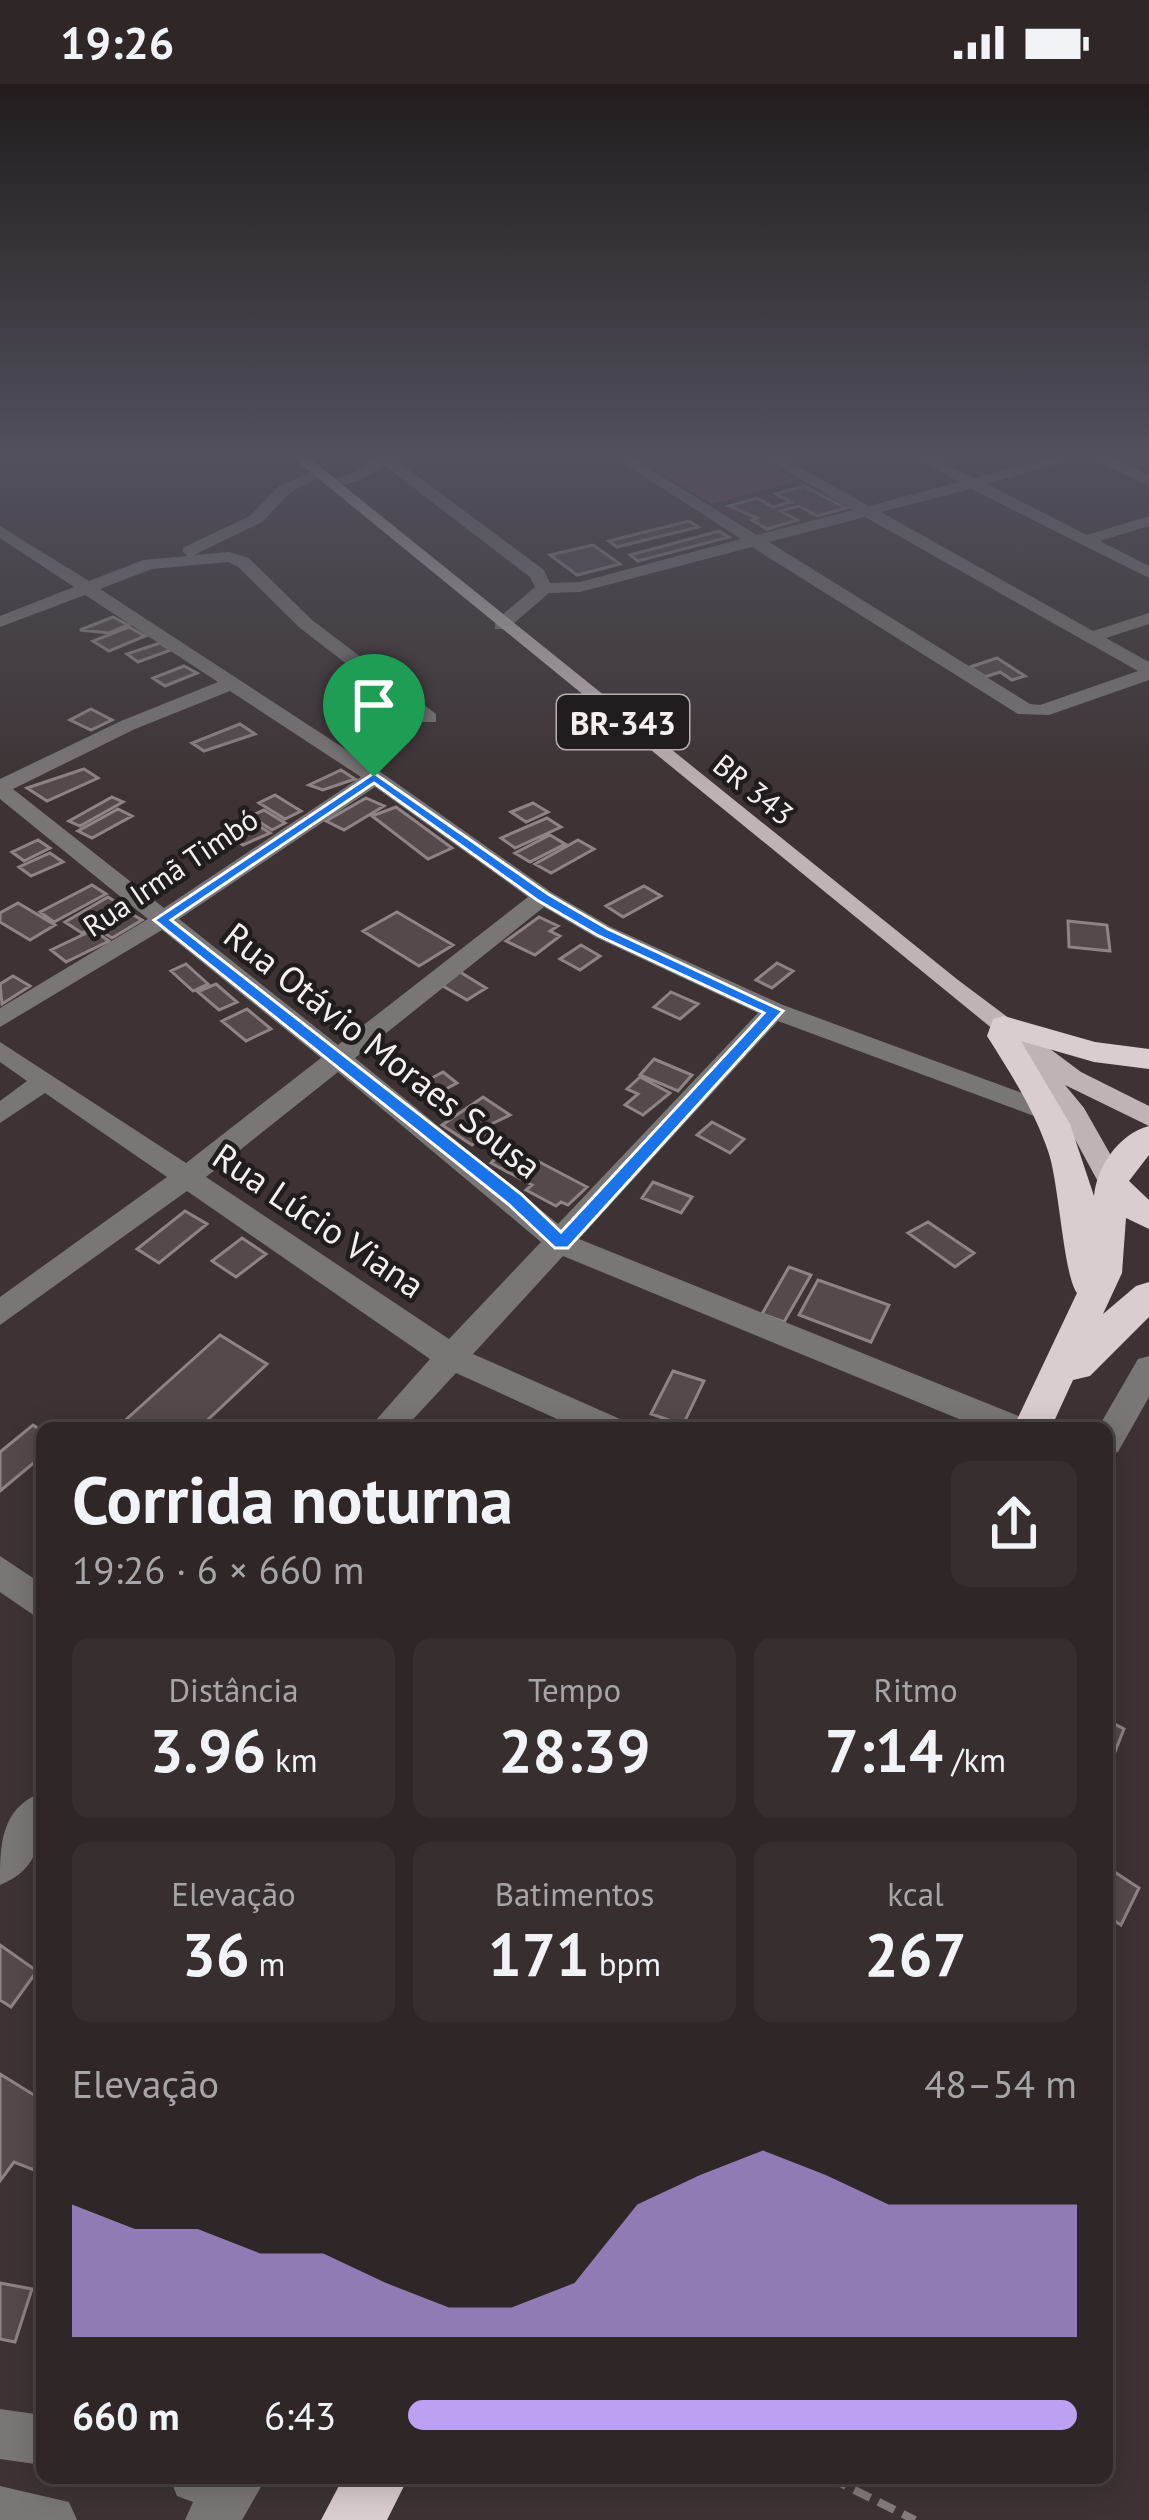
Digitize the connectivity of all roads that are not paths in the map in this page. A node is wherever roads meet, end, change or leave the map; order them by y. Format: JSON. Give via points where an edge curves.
{"nodes":[{"id":1,"x":65,"y":571,"type":"edge"},
{"id":2,"x":137,"y":571,"type":"edge"},
{"id":3,"x":252,"y":571,"type":"edge"},
{"id":4,"x":436,"y":571,"type":"edge"},
{"id":5,"x":532,"y":571,"type":"edge"},
{"id":6,"x":642,"y":571,"type":"edge"},
{"id":7,"x":804,"y":571,"type":"edge"},
{"id":8,"x":973,"y":571,"type":"edge"},
{"id":9,"x":90,"y":586,"type":"junction"},
{"id":10,"x":544,"y":588,"type":"junction"},
{"id":11,"x":1149,"y":618,"type":"edge"},
{"id":12,"x":0,"y":622,"type":"edge"},
{"id":13,"x":501,"y":625,"type":"junction"},
{"id":14,"x":1092,"y":637,"type":"junction"},
{"id":15,"x":230,"y":684,"type":"junction"},
{"id":16,"x":429,"y":718,"type":"dead end"},
{"id":17,"x":374,"y":777,"type":"junction"},
{"id":18,"x":0,"y":788,"type":"edge"},
{"id":19,"x":543,"y":897,"type":"junction"},
{"id":20,"x":161,"y":920,"type":"junction"},
{"id":21,"x":775,"y":1011,"type":"junction"},
{"id":22,"x":0,"y":1019,"type":"edge"},
{"id":23,"x":1003,"y":1031,"type":"junction"},
{"id":24,"x":0,"y":1050,"type":"edge"},
{"id":25,"x":1149,"y":1059,"type":"edge"},
{"id":26,"x":336,"y":1060,"type":"junction"},
{"id":27,"x":46,"y":1080,"type":"junction"},
{"id":28,"x":1051,"y":1113,"type":"junction"},
{"id":29,"x":0,"y":1114,"type":"edge"},
{"id":30,"x":1149,"y":1117,"type":"edge"},
{"id":31,"x":1149,"y":1137,"type":"edge"},
{"id":32,"x":186,"y":1178,"type":"junction"},
{"id":33,"x":1112,"y":1182,"type":"junction"},
{"id":34,"x":1149,"y":1217,"type":"edge"},
{"id":35,"x":562,"y":1244,"type":"junction"},
{"id":36,"x":1149,"y":1296,"type":"edge"},
{"id":37,"x":1090,"y":1309,"type":"junction"},
{"id":38,"x":0,"y":1313,"type":"edge"},
{"id":39,"x":453,"y":1358,"type":"junction"},
{"id":40,"x":1149,"y":1368,"type":"edge"},
{"id":41,"x":1030,"y":1421,"type":"edge"},
{"id":42,"x":391,"y":1422,"type":"edge"},
{"id":43,"x":596,"y":1422,"type":"edge"},
{"id":44,"x":1113,"y":1431,"type":"edge"},
{"id":45,"x":0,"y":1571,"type":"edge"},
{"id":46,"x":36,"y":1600,"type":"edge"},
{"id":47,"x":36,"y":1819,"type":"edge"},
{"id":48,"x":0,"y":1865,"type":"edge"},
{"id":49,"x":0,"y":2434,"type":"edge"},
{"id":50,"x":36,"y":2439,"type":"edge"},
{"id":51,"x":374,"y":2484,"type":"edge"},
{"id":52,"x":0,"y":2512,"type":"edge"},
{"id":53,"x":51,"y":2520,"type":"edge"},
{"id":54,"x":352,"y":2520,"type":"edge"}],
"edges":[{"from":1,"to":9,"type":"street"},
{"from":2,"to":9,"type":"street"},
{"from":3,"to":16,"type":"street","via":[[306,624]]},
{"from":4,"to":13,"type":"main road","name":"BR 343","number":"BR-343"},
{"from":5,"to":10,"type":"street"},
{"from":6,"to":10,"type":"street"},
{"from":7,"to":14,"type":"street","via":[[1030,712],[1148,674]]},
{"from":8,"to":14,"type":"street"},
{"from":9,"to":12,"type":"street"},
{"from":9,"to":15,"type":"street"},
{"from":10,"to":13,"type":"street"},
{"from":11,"to":14,"type":"street"},
{"from":13,"to":23,"type":"main road","name":"BR 343","number":"BR-343"},
{"from":15,"to":17,"type":"street"},
{"from":15,"to":18,"type":"street"},
{"from":17,"to":19,"type":"street"},
{"from":17,"to":20,"type":"street","name":"Rua Irmã Timbó"},
{"from":18,"to":20,"type":"street","name":"Rua Otávio Moraes Sousa"},
{"from":19,"to":21,"type":"street"},
{"from":19,"to":26,"type":"street"},
{"from":20,"to":22,"type":"street","name":"Rua Irmã Timbó"},
{"from":20,"to":26,"type":"street","name":"Rua Otávio Moraes Sousa"},
{"from":21,"to":28,"type":"street"},
{"from":21,"to":35,"type":"street"},
{"from":23,"to":25,"type":"highway"},
{"from":23,"to":28,"type":"highway"},
{"from":23,"to":30,"type":"main road","number":"BR-343"},
{"from":23,"to":33,"type":"main road","number":"BR-343","via":[[1075,1114]]},
{"from":24,"to":27,"type":"street","name":"Rua Lúcio Viana"},
{"from":26,"to":32,"type":"street"},
{"from":26,"to":35,"type":"street","name":"Rua Otávio Moraes Sousa"},
{"from":27,"to":29,"type":"street"},
{"from":27,"to":32,"type":"street","name":"Rua Lúcio Viana"},
{"from":28,"to":37,"type":"highway","via":[[1079,1198]]},
{"from":31,"to":33,"type":"highway"},
{"from":32,"to":38,"type":"street"},
{"from":32,"to":39,"type":"street","name":"Rua Lúcio Viana"},
{"from":33,"to":34,"type":"highway","number":"BR-343"},
{"from":33,"to":37,"type":"highway","via":[[1108,1252]]},
{"from":35,"to":39,"type":"street"},
{"from":35,"to":41,"type":"street","name":"Rua Otávio Moraes Sousa"},
{"from":36,"to":41,"type":"highway","via":[[1105,1333]]},
{"from":37,"to":41,"type":"highway"},
{"from":39,"to":42,"type":"street"},
{"from":39,"to":43,"type":"street","name":"Rua Lúcio Viana"},
{"from":40,"to":44,"type":"street"},
{"from":45,"to":46,"type":"street"},
{"from":47,"to":48,"type":"street"},
{"from":49,"to":50,"type":"street"},
{"from":51,"to":54,"type":"highway"},
{"from":52,"to":53,"type":"street"}]}
